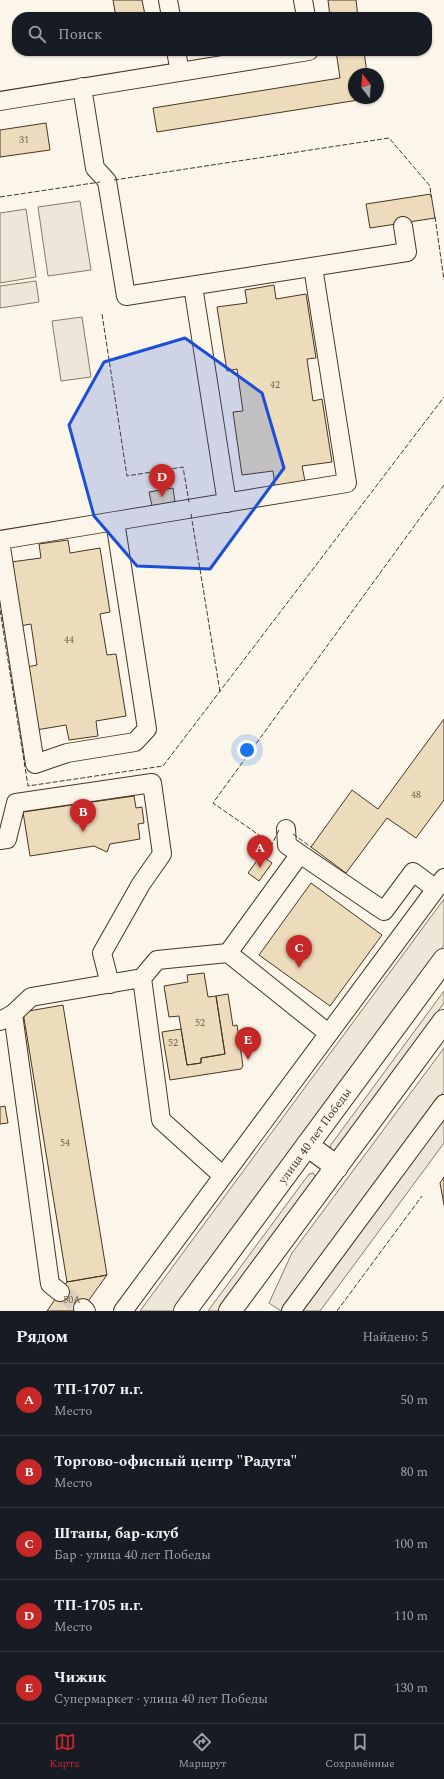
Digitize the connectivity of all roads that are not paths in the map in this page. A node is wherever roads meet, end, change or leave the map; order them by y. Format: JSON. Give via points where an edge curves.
{"nodes":[{"id":1,"x":168,"y":0,"type":"edge"},
{"id":2,"x":303,"y":0,"type":"edge"},
{"id":3,"x":170,"y":12,"type":"edge"},
{"id":4,"x":305,"y":12,"type":"edge"},
{"id":5,"x":177,"y":56,"type":"edge"},
{"id":6,"x":278,"y":56,"type":"edge"},
{"id":7,"x":180,"y":72,"type":"junction"},
{"id":8,"x":82,"y":87,"type":"junction"},
{"id":9,"x":0,"y":101,"type":"edge"},
{"id":10,"x":403,"y":226,"type":"dead end"},
{"id":11,"x":313,"y":267,"type":"junction"},
{"id":12,"x":193,"y":286,"type":"junction"},
{"id":13,"x":227,"y":503,"type":"junction"},
{"id":14,"x":115,"y":521,"type":"junction"},
{"id":15,"x":0,"y":540,"type":"edge"},
{"id":16,"x":286,"y":829,"type":"dead end"},
{"id":17,"x":0,"y":840,"type":"edge"},
{"id":18,"x":300,"y":854,"type":"junction"},
{"id":19,"x":440,"y":883,"type":"edge"},
{"id":20,"x":228,"y":953,"type":"junction"},
{"id":21,"x":444,"y":960,"type":"edge"},
{"id":22,"x":142,"y":978,"type":"junction"},
{"id":23,"x":110,"y":984,"type":"junction"},
{"id":24,"x":6,"y":1018,"type":"edge"},
{"id":25,"x":444,"y":1021,"type":"edge"},
{"id":26,"x":328,"y":1033,"type":"junction"},
{"id":27,"x":444,"y":1104,"type":"edge"},
{"id":28,"x":308,"y":1145,"type":"junction"},
{"id":29,"x":337,"y":1167,"type":"junction"},
{"id":30,"x":223,"y":1176,"type":"junction"},
{"id":31,"x":60,"y":1292,"type":"tunnel mouth"},
{"id":32,"x":123,"y":1311,"type":"edge"},
{"id":33,"x":185,"y":1311,"type":"edge"},
{"id":34,"x":230,"y":1311,"type":"edge"},
{"id":35,"x":292,"y":1311,"type":"edge"}],
"edges":[{"from":1,"to":3,"type":"street"},
{"from":2,"to":4,"type":"street"},
{"from":5,"to":7,"type":"street"},
{"from":6,"to":7,"type":"street"},
{"from":7,"to":8,"type":"street"},
{"from":8,"to":9,"type":"street"},
{"from":8,"to":12,"type":"street","via":[[95,168],[107,181],[126,296]]},
{"from":10,"to":11,"type":"street","via":[[407,252]]},
{"from":11,"to":12,"type":"street"},
{"from":11,"to":13,"type":"street","via":[[347,483]]},
{"from":12,"to":13,"type":"street"},
{"from":13,"to":14,"type":"street"},
{"from":14,"to":15,"type":"street"},
{"from":14,"to":15,"type":"street","via":[[147,729],[135,742],[67,754],[35,764]]},
{"from":16,"to":18,"type":"street","via":[[287,845]]},
{"from":17,"to":23,"type":"street","via":[[7,839],[16,803],[152,783],[162,854],[141,884],[102,953]]},
{"from":18,"to":19,"type":"street","via":[[384,911],[413,872]]},
{"from":18,"to":20,"type":"street"},
{"from":19,"to":26,"type":"street"},
{"from":20,"to":22,"type":"street","via":[[157,960]]},
{"from":20,"to":26,"type":"street"},
{"from":21,"to":28,"type":"main road","name":"улица 40 лет Победы"},
{"from":22,"to":23,"type":"street"},
{"from":22,"to":30,"type":"street","via":[[161,1120]]},
{"from":23,"to":24,"type":"street","via":[[31,997]]},
{"from":24,"to":31,"type":"street","via":[[50,1284]]},
{"from":25,"to":29,"type":"main road"},
{"from":26,"to":30,"type":"street"},
{"from":27,"to":35,"type":"street"},
{"from":28,"to":29,"type":"main road"},
{"from":28,"to":33,"type":"main road","name":"улица 40 лет Победы"},
{"from":29,"to":34,"type":"main road"},
{"from":30,"to":32,"type":"street"}]}
